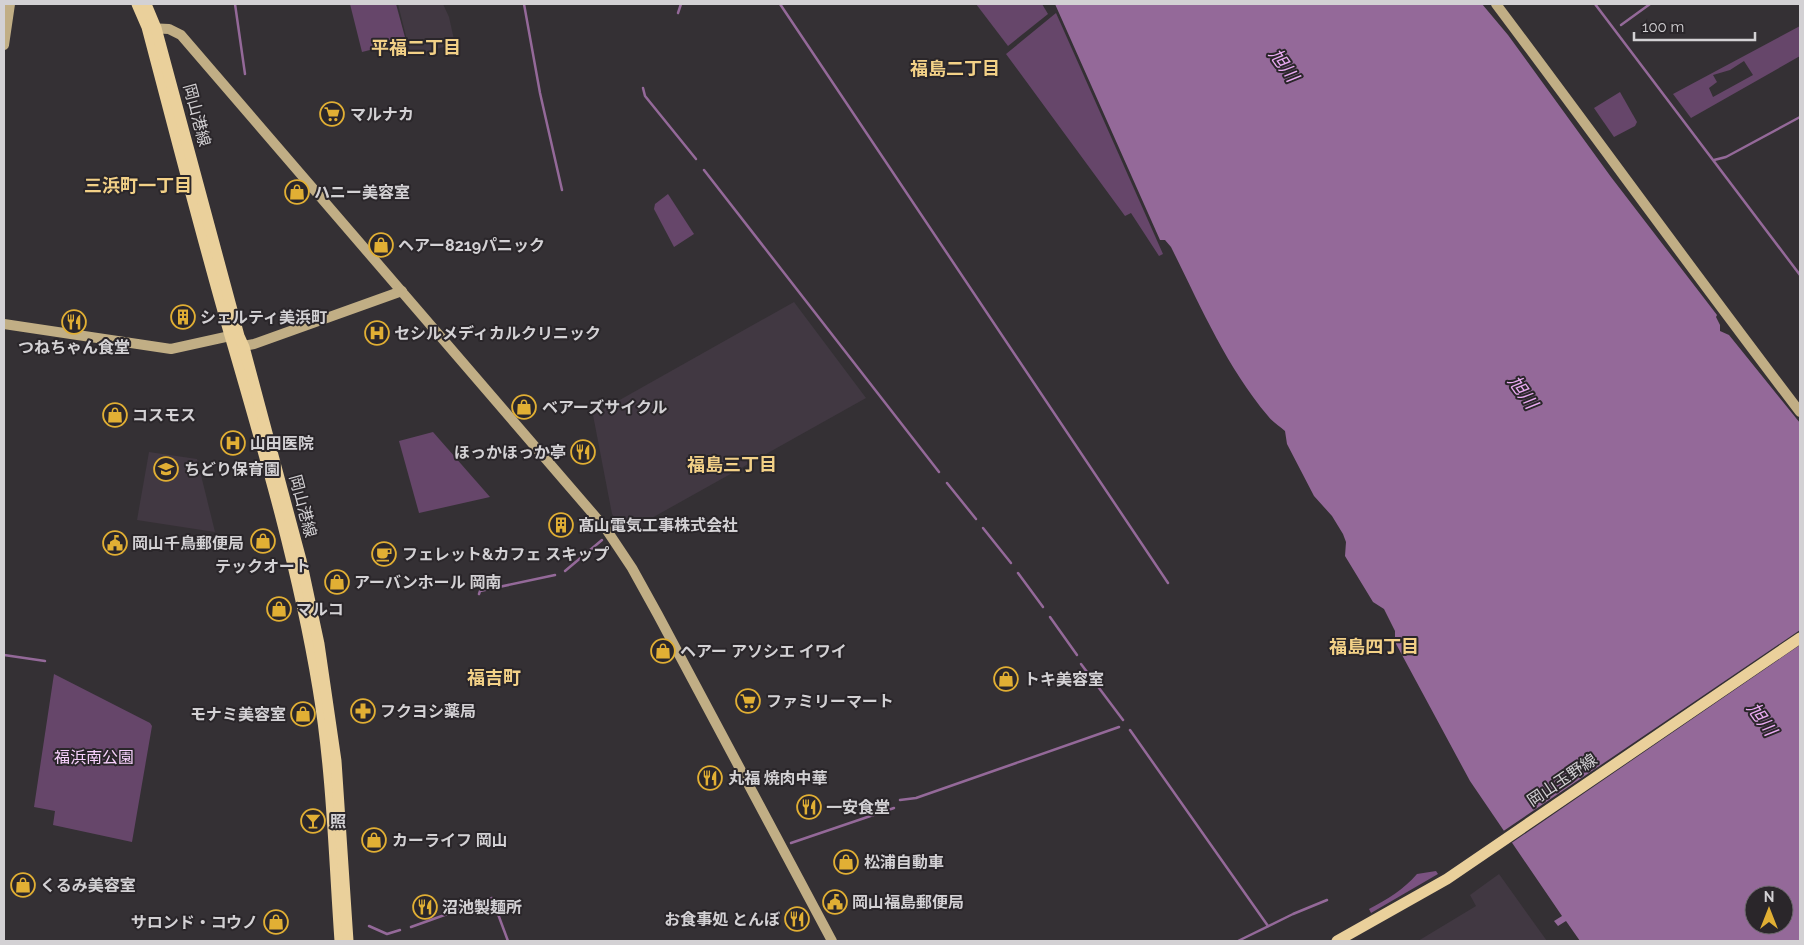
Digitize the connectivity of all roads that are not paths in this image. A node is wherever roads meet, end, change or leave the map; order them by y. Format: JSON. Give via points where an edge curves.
{"nodes":[{"id":1,"x":10,"y":4,"type":"edge"},
{"id":2,"x":137,"y":4,"type":"edge"},
{"id":3,"x":146,"y":4,"type":"edge"},
{"id":4,"x":1496,"y":4,"type":"edge"},
{"id":5,"x":152,"y":28,"type":"junction"},
{"id":6,"x":4,"y":45,"type":"edge"},
{"id":7,"x":402,"y":291,"type":"junction"},
{"id":8,"x":4,"y":324,"type":"edge"},
{"id":9,"x":237,"y":342,"type":"junction"},
{"id":10,"x":1800,"y":412,"type":"edge"},
{"id":11,"x":1800,"y":638,"type":"edge"},
{"id":12,"x":340,"y":941,"type":"edge"},
{"id":13,"x":348,"y":941,"type":"edge"},
{"id":14,"x":832,"y":941,"type":"edge"},
{"id":15,"x":1337,"y":941,"type":"edge"}],
"edges":[{"from":1,"to":6,"type":"street"},
{"from":2,"to":5,"type":"main road","name":"岡山港線"},
{"from":3,"to":5,"type":"main road","name":"岡山港線"},
{"from":4,"to":10,"type":"street"},
{"from":5,"to":7,"type":"street","via":[[168,29],[181,35]]},
{"from":5,"to":9,"type":"main road","name":"岡山港線"},
{"from":7,"to":9,"type":"street"},
{"from":7,"to":14,"type":"street","via":[[616,543],[658,615]]},
{"from":8,"to":9,"type":"street","via":[[171,349]]},
{"from":9,"to":12,"type":"main road","name":"岡山港線","via":[[307,628],[318,691],[327,761]]},
{"from":9,"to":13,"type":"main road","name":"岡山港線","via":[[301,560],[319,644],[336,761]]},
{"from":11,"to":15,"type":"main road","name":"岡山玉野線","via":[[1447,879]]}]}
